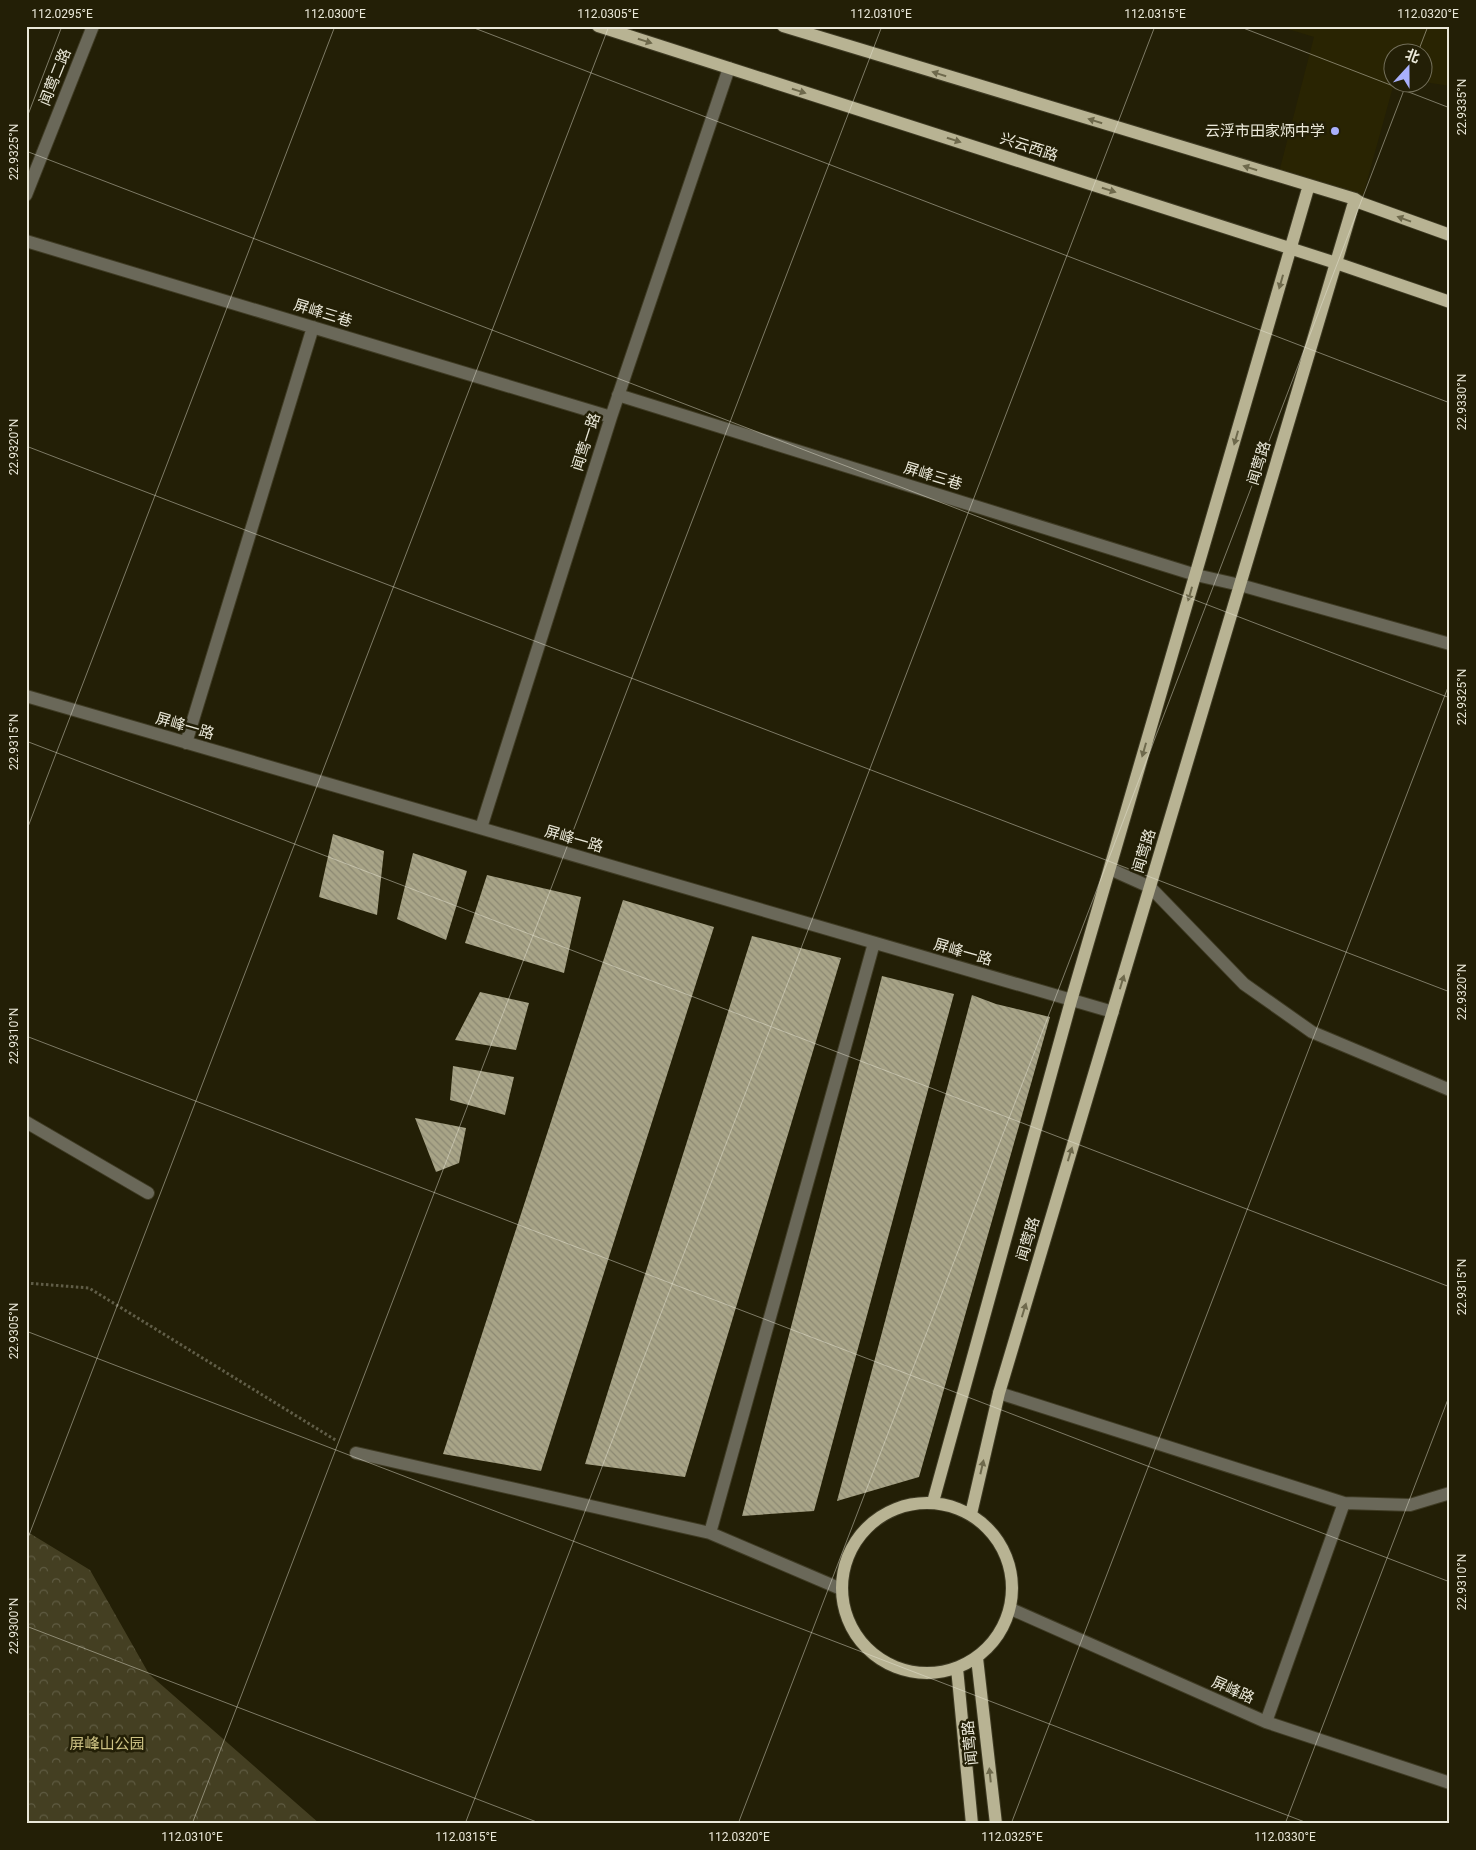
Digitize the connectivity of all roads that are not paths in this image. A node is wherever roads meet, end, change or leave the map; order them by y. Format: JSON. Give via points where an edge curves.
{"nodes":[{"id":1,"x":93,"y":26,"type":"edge"},
{"id":2,"x":598,"y":26,"type":"edge"},
{"id":3,"x":783,"y":26,"type":"edge"},
{"id":4,"x":729,"y":68,"type":"junction"},
{"id":5,"x":1309,"y":185,"type":"junction"},
{"id":6,"x":26,"y":195,"type":"edge"},
{"id":7,"x":1355,"y":199,"type":"junction"},
{"id":8,"x":1450,"y":236,"type":"edge"},
{"id":9,"x":26,"y":241,"type":"edge"},
{"id":10,"x":1291,"y":248,"type":"junction"},
{"id":11,"x":1336,"y":263,"type":"junction"},
{"id":12,"x":1450,"y":302,"type":"edge"},
{"id":13,"x":313,"y":327,"type":"junction"},
{"id":14,"x":618,"y":395,"type":"junction"},
{"id":15,"x":611,"y":417,"type":"junction"},
{"id":16,"x":1196,"y":575,"type":"junction"},
{"id":17,"x":1240,"y":585,"type":"junction"},
{"id":18,"x":1450,"y":644,"type":"edge"},
{"id":19,"x":26,"y":696,"type":"edge"},
{"id":20,"x":186,"y":743,"type":"junction"},
{"id":21,"x":481,"y":828,"type":"junction"},
{"id":22,"x":1110,"y":868,"type":"junction"},
{"id":23,"x":1150,"y":887,"type":"junction"},
{"id":24,"x":874,"y":943,"type":"junction"},
{"id":25,"x":1071,"y":1000,"type":"junction"},
{"id":26,"x":1112,"y":1012,"type":"junction"},
{"id":27,"x":1450,"y":1090,"type":"edge"},
{"id":28,"x":26,"y":1122,"type":"edge"},
{"id":29,"x":148,"y":1193,"type":"dead end"},
{"id":30,"x":999,"y":1393,"type":"junction"},
{"id":31,"x":356,"y":1453,"type":"road end"},
{"id":32,"x":1450,"y":1493,"type":"edge"},
{"id":33,"x":933,"y":1502,"type":"junction"},
{"id":34,"x":1344,"y":1503,"type":"junction"},
{"id":35,"x":971,"y":1514,"type":"junction"},
{"id":36,"x":710,"y":1533,"type":"junction"},
{"id":37,"x":842,"y":1589,"type":"junction"},
{"id":38,"x":1011,"y":1609,"type":"junction"},
{"id":39,"x":977,"y":1658,"type":"junction"},
{"id":40,"x":958,"y":1668,"type":"junction"},
{"id":41,"x":1266,"y":1722,"type":"junction"},
{"id":42,"x":1450,"y":1783,"type":"edge"},
{"id":43,"x":972,"y":1824,"type":"edge"},
{"id":44,"x":996,"y":1824,"type":"edge"}],
"edges":[{"from":1,"to":6,"type":"street","name":"闻莺二路"},
{"from":2,"to":4,"type":"main road","name":"兴云西路","one_way":true},
{"from":5,"to":3,"type":"main road","one_way":true},
{"from":4,"to":10,"type":"main road","name":"兴云西路","one_way":true},
{"from":4,"to":14,"type":"street","name":"闻莺一路"},
{"from":5,"to":7,"type":"main road"},
{"from":5,"to":10,"type":"main road","name":"闻莺路"},
{"from":8,"to":7,"type":"main road","one_way":true},
{"from":7,"to":11,"type":"main road","name":"闻莺路"},
{"from":9,"to":13,"type":"street","name":"屏峰三巷"},
{"from":10,"to":11,"type":"main road","name":"兴云西路"},
{"from":10,"to":16,"type":"main road","name":"闻莺路","one_way":true},
{"from":11,"to":12,"type":"main road","name":"兴云西路"},
{"from":11,"to":17,"type":"main road","name":"闻莺路"},
{"from":13,"to":15,"type":"street","name":"屏峰三巷"},
{"from":13,"to":20,"type":"street"},
{"from":14,"to":15,"type":"street","name":"闻莺一路"},
{"from":14,"to":16,"type":"street","name":"屏峰三巷"},
{"from":15,"to":21,"type":"street","name":"闻莺一路"},
{"from":16,"to":17,"type":"street","name":"屏峰三巷"},
{"from":16,"to":22,"type":"main road","name":"闻莺路","one_way":true},
{"from":17,"to":18,"type":"street","name":"屏峰三巷"},
{"from":17,"to":23,"type":"main road","name":"闻莺路"},
{"from":19,"to":20,"type":"street","name":"屏峰一路"},
{"from":20,"to":21,"type":"street","name":"屏峰一路"},
{"from":21,"to":24,"type":"street","name":"屏峰一路"},
{"from":22,"to":23,"type":"street"},
{"from":22,"to":25,"type":"main road","name":"闻莺路"},
{"from":26,"to":23,"type":"main road","name":"闻莺路","one_way":true},
{"from":23,"to":27,"type":"street","via":[[1244,984],[1312,1032]]},
{"from":24,"to":25,"type":"street","name":"屏峰一路"},
{"from":24,"to":36,"type":"street"},
{"from":25,"to":26,"type":"street","name":"屏峰一路"},
{"from":25,"to":33,"type":"main road","name":"闻莺路"},
{"from":30,"to":26,"type":"main road","name":"闻莺路","one_way":true},
{"from":28,"to":29,"type":"street"},
{"from":30,"to":34,"type":"street"},
{"from":35,"to":30,"type":"main road","name":"闻莺路","one_way":true},
{"from":31,"to":36,"type":"street"},
{"from":32,"to":34,"type":"street","via":[[1410,1505]]},
{"from":33,"to":35,"type":"main road"},
{"from":33,"to":37,"type":"main road","via":[[904,1505],[879,1517],[858,1536],[846,1561]]},
{"from":34,"to":41,"type":"street"},
{"from":35,"to":38,"type":"main road","via":[[992,1532],[1006,1555],[1013,1581]]},
{"from":36,"to":37,"type":"street"},
{"from":37,"to":40,"type":"main road","via":[[846,1616],[859,1640],[879,1659],[904,1670],[931,1674]]},
{"from":38,"to":39,"type":"main road","via":[[1004,1628]]},
{"from":38,"to":41,"type":"street","name":"屏峰路"},
{"from":39,"to":40,"type":"main road"},
{"from":44,"to":39,"type":"main road","name":"闻莺路","one_way":true},
{"from":40,"to":43,"type":"main road","name":"闻莺路"},
{"from":41,"to":42,"type":"street","name":"屏峰路"}]}
